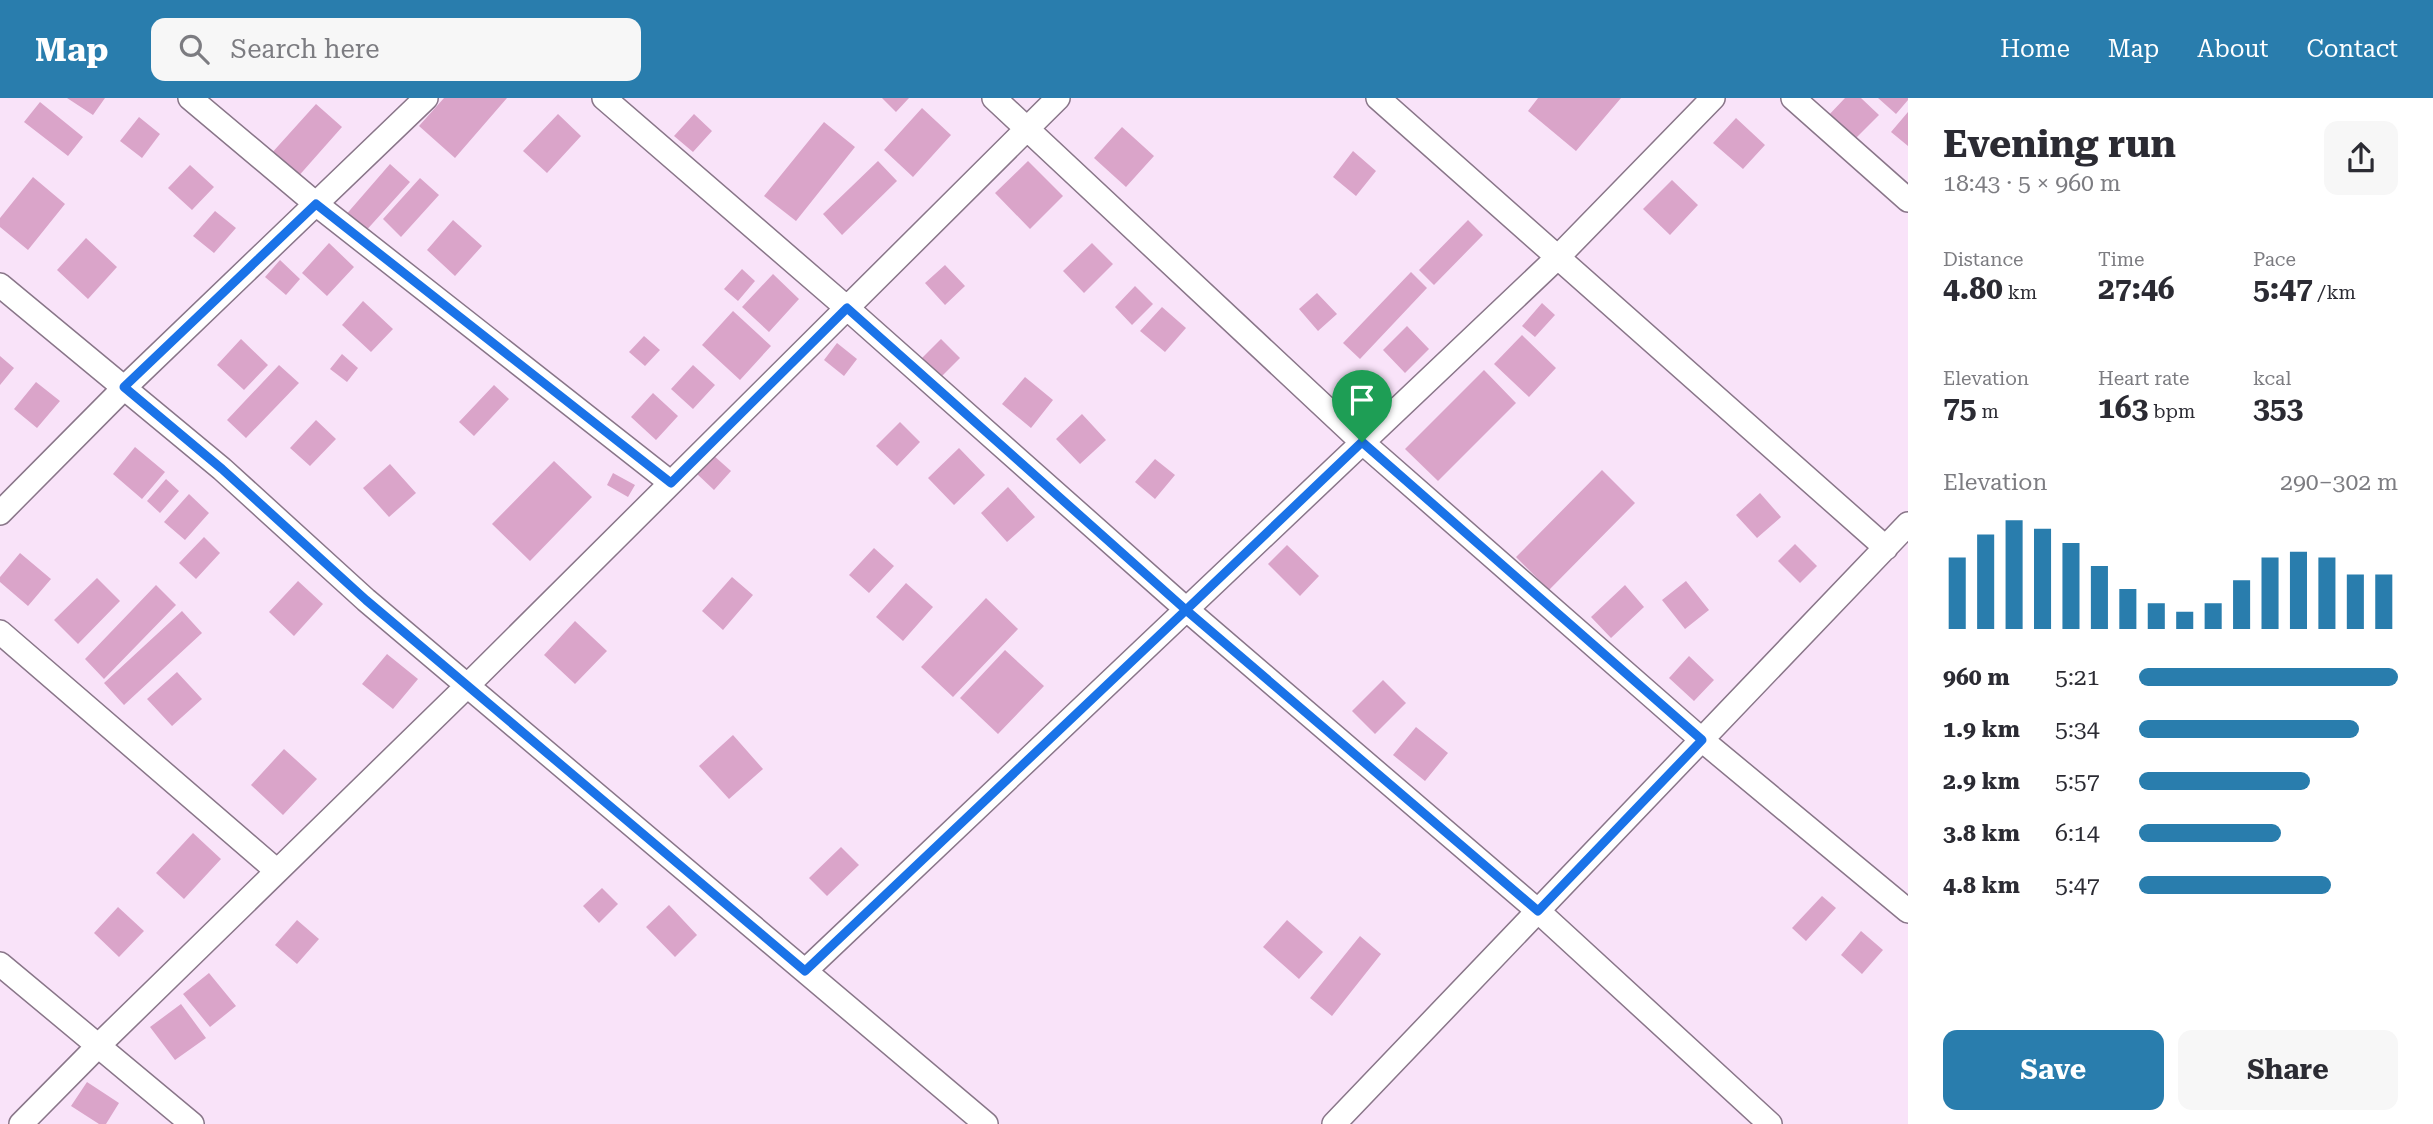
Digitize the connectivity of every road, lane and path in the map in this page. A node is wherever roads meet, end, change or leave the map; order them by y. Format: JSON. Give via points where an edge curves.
{"nodes":[{"id":1,"x":190,"y":98,"type":"edge"},
{"id":2,"x":426,"y":98,"type":"edge"},
{"id":3,"x":604,"y":98,"type":"edge"},
{"id":4,"x":994,"y":98,"type":"edge"},
{"id":5,"x":1058,"y":98,"type":"edge"},
{"id":6,"x":1378,"y":98,"type":"edge"},
{"id":7,"x":1713,"y":98,"type":"edge"},
{"id":8,"x":1793,"y":98,"type":"edge"},
{"id":9,"x":1027,"y":129,"type":"junction"},
{"id":10,"x":1908,"y":200,"type":"edge"},
{"id":11,"x":316,"y":204,"type":"junction"},
{"id":12,"x":1558,"y":257,"type":"junction"},
{"id":13,"x":0,"y":285,"type":"edge"},
{"id":14,"x":847,"y":308,"type":"junction"},
{"id":15,"x":124,"y":387,"type":"junction"},
{"id":16,"x":1362,"y":442,"type":"junction"},
{"id":17,"x":671,"y":483,"type":"junction"},
{"id":18,"x":0,"y":513,"type":"edge"},
{"id":19,"x":1908,"y":524,"type":"edge"},
{"id":20,"x":1885,"y":548,"type":"junction"},
{"id":21,"x":1186,"y":610,"type":"junction"},
{"id":22,"x":0,"y":632,"type":"edge"},
{"id":23,"x":467,"y":686,"type":"junction"},
{"id":24,"x":1702,"y":740,"type":"junction"},
{"id":25,"x":277,"y":872,"type":"junction"},
{"id":26,"x":1538,"y":911,"type":"junction"},
{"id":27,"x":1908,"y":911,"type":"edge"},
{"id":28,"x":0,"y":964,"type":"edge"},
{"id":29,"x":805,"y":971,"type":"junction"},
{"id":30,"x":99,"y":1045,"type":"junction"},
{"id":31,"x":21,"y":1124,"type":"edge"},
{"id":32,"x":192,"y":1124,"type":"edge"},
{"id":33,"x":986,"y":1124,"type":"edge"},
{"id":34,"x":1334,"y":1124,"type":"edge"},
{"id":35,"x":1770,"y":1124,"type":"edge"}],
"edges":[{"from":1,"to":11,"type":"street"},
{"from":2,"to":11,"type":"street"},
{"from":3,"to":14,"type":"street"},
{"from":4,"to":9,"type":"street"},
{"from":5,"to":9,"type":"street"},
{"from":6,"to":12,"type":"street"},
{"from":7,"to":12,"type":"street"},
{"from":8,"to":10,"type":"street"},
{"from":9,"to":14,"type":"street"},
{"from":9,"to":16,"type":"street"},
{"from":11,"to":15,"type":"street"},
{"from":11,"to":17,"type":"street"},
{"from":12,"to":16,"type":"street"},
{"from":12,"to":20,"type":"street"},
{"from":13,"to":15,"type":"street"},
{"from":14,"to":17,"type":"street"},
{"from":14,"to":21,"type":"street"},
{"from":15,"to":18,"type":"street"},
{"from":15,"to":23,"type":"street"},
{"from":16,"to":21,"type":"street"},
{"from":16,"to":24,"type":"street"},
{"from":17,"to":23,"type":"street"},
{"from":19,"to":20,"type":"street"},
{"from":20,"to":24,"type":"street"},
{"from":21,"to":26,"type":"street"},
{"from":21,"to":29,"type":"street"},
{"from":22,"to":25,"type":"street"},
{"from":23,"to":25,"type":"street"},
{"from":23,"to":29,"type":"street"},
{"from":24,"to":26,"type":"street"},
{"from":24,"to":27,"type":"street"},
{"from":25,"to":30,"type":"street"},
{"from":26,"to":34,"type":"street"},
{"from":26,"to":35,"type":"street"},
{"from":28,"to":30,"type":"street"},
{"from":29,"to":33,"type":"street"},
{"from":30,"to":31,"type":"street"},
{"from":30,"to":32,"type":"street"}]}
